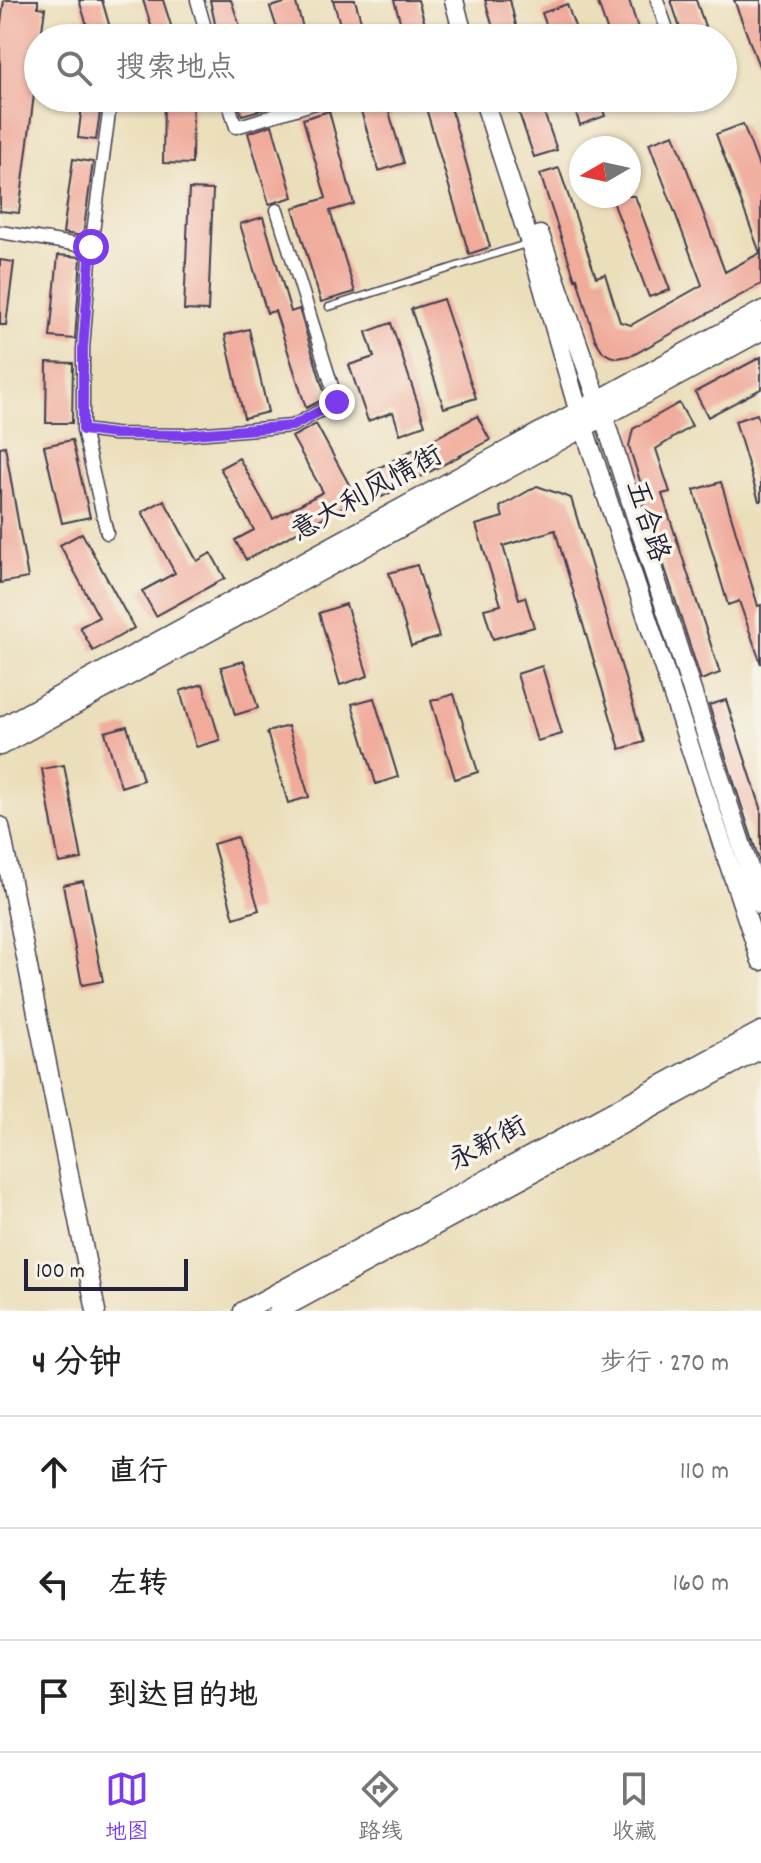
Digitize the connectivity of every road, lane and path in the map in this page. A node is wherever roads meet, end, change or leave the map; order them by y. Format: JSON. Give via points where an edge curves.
{"nodes":[{"id":1,"x":197,"y":0,"type":"edge"},
{"id":2,"x":454,"y":0,"type":"edge"},
{"id":3,"x":467,"y":0,"type":"edge"},
{"id":4,"x":657,"y":0,"type":"edge"},
{"id":5,"x":204,"y":24,"type":"edge"},
{"id":6,"x":460,"y":24,"type":"edge"},
{"id":7,"x":473,"y":24,"type":"edge"},
{"id":8,"x":665,"y":24,"type":"edge"},
{"id":9,"x":109,"y":112,"type":"edge"},
{"id":10,"x":231,"y":112,"type":"edge"},
{"id":11,"x":286,"y":112,"type":"edge"},
{"id":12,"x":488,"y":112,"type":"edge"},
{"id":13,"x":500,"y":112,"type":"edge"},
{"id":14,"x":277,"y":210,"type":"dead end"},
{"id":15,"x":0,"y":232,"type":"edge"},
{"id":16,"x":530,"y":243,"type":"junction"},
{"id":17,"x":91,"y":247,"type":"junction"},
{"id":18,"x":329,"y":307,"type":"dead end"},
{"id":19,"x":761,"y":311,"type":"edge"},
{"id":20,"x":761,"y":331,"type":"edge"},
{"id":21,"x":601,"y":410,"type":"junction"},
{"id":22,"x":582,"y":421,"type":"junction"},
{"id":23,"x":83,"y":430,"type":"junction"},
{"id":24,"x":107,"y":533,"type":"dead end"},
{"id":25,"x":0,"y":728,"type":"edge"},
{"id":26,"x":0,"y":746,"type":"edge"},
{"id":27,"x":0,"y":826,"type":"edge"},
{"id":28,"x":0,"y":883,"type":"edge"},
{"id":29,"x":761,"y":905,"type":"edge"},
{"id":30,"x":761,"y":961,"type":"edge"},
{"id":31,"x":761,"y":1031,"type":"edge"},
{"id":32,"x":761,"y":1049,"type":"edge"},
{"id":33,"x":84,"y":1311,"type":"edge"},
{"id":34,"x":96,"y":1311,"type":"edge"},
{"id":35,"x":243,"y":1311,"type":"edge"},
{"id":36,"x":278,"y":1311,"type":"edge"}],
"edges":[{"from":1,"to":5,"type":"street"},
{"from":2,"to":6,"type":"street"},
{"from":3,"to":7,"type":"street"},
{"from":4,"to":8,"type":"street"},
{"from":9,"to":17,"type":"street"},
{"from":10,"to":11,"type":"street","via":[[236,127]]},
{"from":12,"to":16,"type":"street","name":"五合路"},
{"from":13,"to":21,"type":"street","name":"五合路"},
{"from":14,"to":23,"type":"street","via":[[337,402],[292,426],[183,435]]},
{"from":15,"to":17,"type":"street"},
{"from":16,"to":18,"type":"lane"},
{"from":16,"to":22,"type":"street","name":"五合路"},
{"from":17,"to":23,"type":"street"},
{"from":19,"to":21,"type":"street","name":"意大利风情街"},
{"from":20,"to":21,"type":"street","name":"意大利风情街"},
{"from":21,"to":22,"type":"street","name":"意大利风情街"},
{"from":21,"to":29,"type":"street","name":"五合路"},
{"from":22,"to":25,"type":"street","name":"意大利风情街"},
{"from":22,"to":26,"type":"street","name":"意大利风情街"},
{"from":22,"to":30,"type":"street","name":"五合路"},
{"from":23,"to":24,"type":"street"},
{"from":27,"to":34,"type":"street"},
{"from":28,"to":33,"type":"street"},
{"from":31,"to":35,"type":"street","name":"永新街"},
{"from":32,"to":36,"type":"street","name":"永新街"}]}
